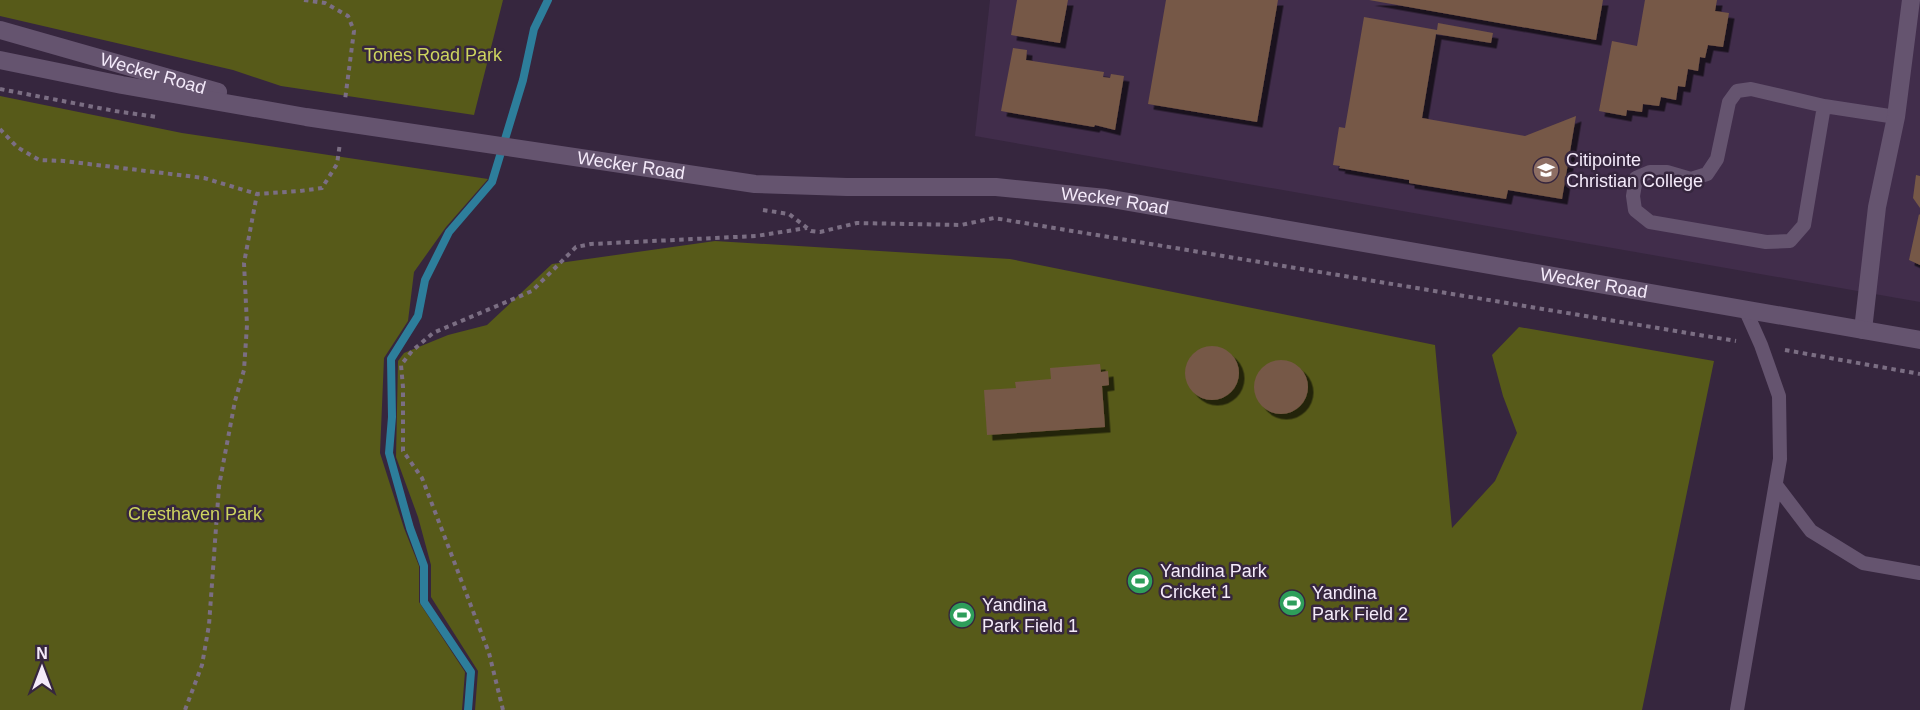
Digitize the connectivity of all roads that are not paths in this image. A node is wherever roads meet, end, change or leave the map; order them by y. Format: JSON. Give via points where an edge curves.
{"nodes":[{"id":1,"x":1911,"y":0,"type":"edge"},
{"id":2,"x":0,"y":30,"type":"edge"},
{"id":3,"x":0,"y":60,"type":"edge"},
{"id":4,"x":1824,"y":106,"type":"junction"},
{"id":5,"x":306,"y":117,"type":"junction"},
{"id":6,"x":1896,"y":117,"type":"junction"},
{"id":7,"x":1745,"y":309,"type":"junction"},
{"id":8,"x":1863,"y":330,"type":"junction"},
{"id":9,"x":1920,"y":340,"type":"edge"},
{"id":10,"x":1776,"y":485,"type":"junction"},
{"id":11,"x":1920,"y":573,"type":"edge"},
{"id":12,"x":1737,"y":710,"type":"edge"}],
"edges":[{"from":1,"to":6,"type":"street"},
{"from":2,"to":5,"type":"street","name":"Wecker Road"},
{"from":3,"to":5,"type":"street","name":"Wecker Road","via":[[122,86]]},
{"from":4,"to":4,"type":"lane","via":[[1804,225],[1790,240],[1766,242],[1650,222],[1635,210],[1636,178],[1650,172],[1691,179],[1707,174],[1717,159],[1729,102],[1737,91],[1751,89]]},
{"from":4,"to":6,"type":"lane"},
{"from":5,"to":7,"type":"street","name":"Wecker Road","via":[[754,184],[996,187],[1106,198]]},
{"from":6,"to":8,"type":"street","via":[[1877,207]]},
{"from":7,"to":8,"type":"street","name":"Wecker Road"},
{"from":7,"to":10,"type":"lane","via":[[1779,396],[1780,459]]},
{"from":8,"to":9,"type":"street","name":"Wecker Road"},
{"from":10,"to":11,"type":"lane","via":[[1811,531],[1863,563]]},
{"from":10,"to":12,"type":"lane"}]}
